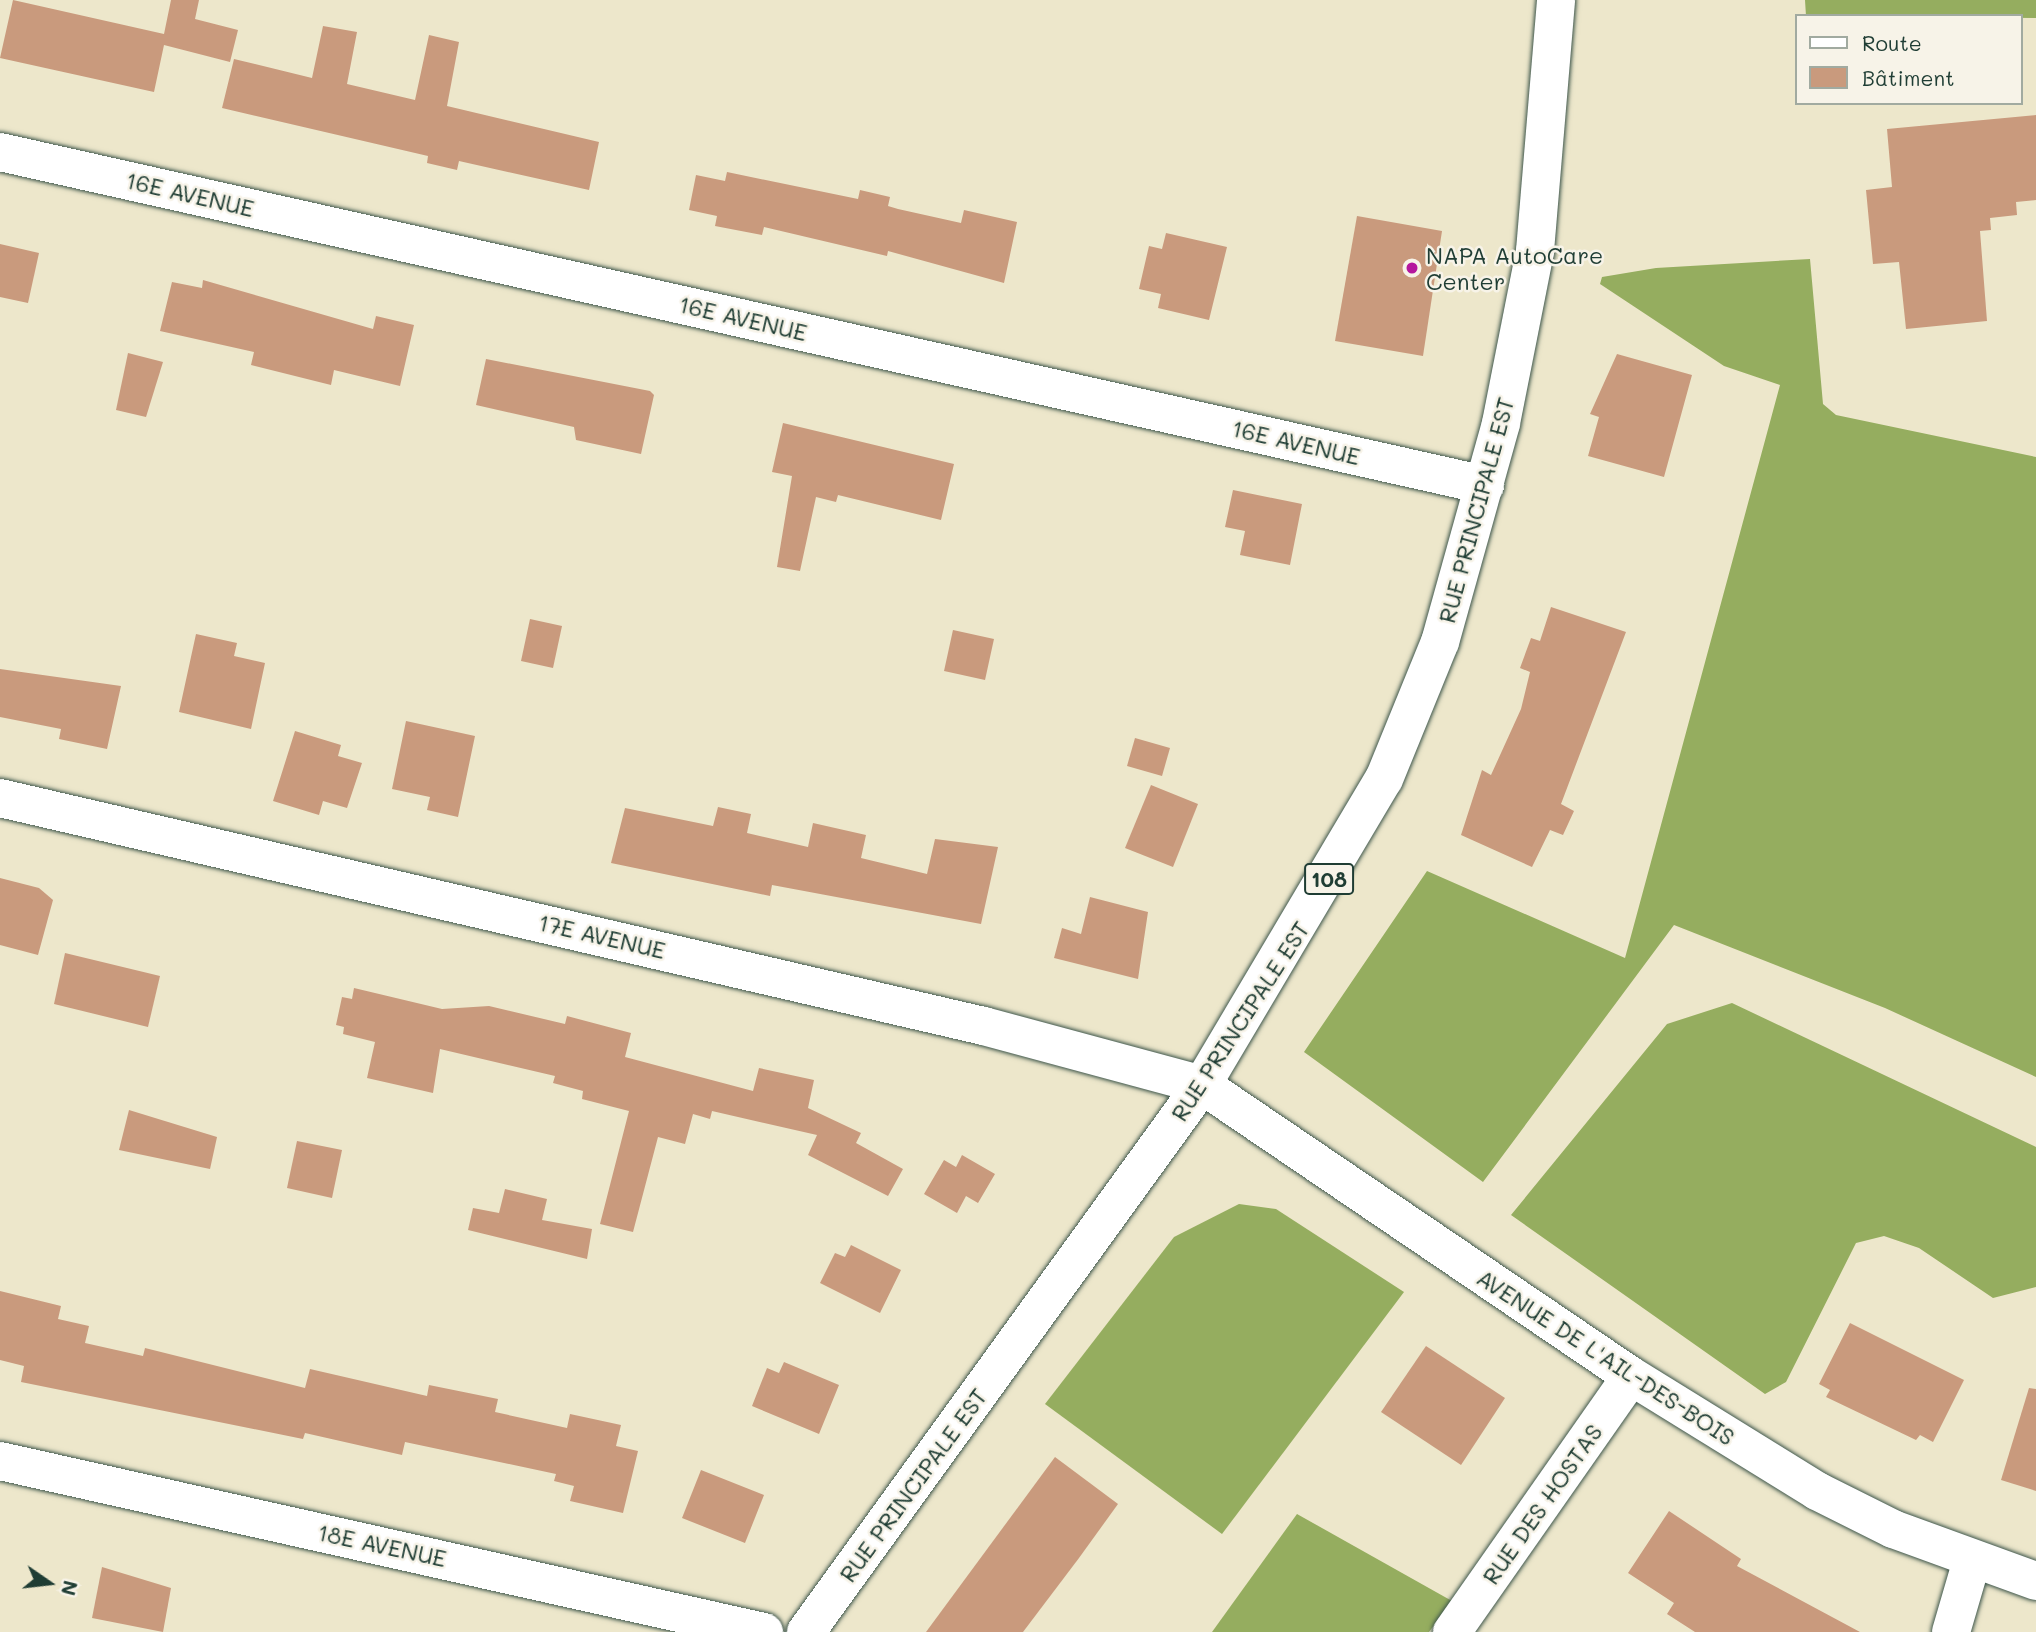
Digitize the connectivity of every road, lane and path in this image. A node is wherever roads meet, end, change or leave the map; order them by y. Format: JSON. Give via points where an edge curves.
{"nodes":[{"id":1,"x":1556,"y":0,"type":"edge"},
{"id":2,"x":0,"y":152,"type":"edge"},
{"id":3,"x":1485,"y":485,"type":"junction"},
{"id":4,"x":0,"y":798,"type":"edge"},
{"id":5,"x":1202,"y":1085,"type":"junction"},
{"id":6,"x":1631,"y":1376,"type":"junction"},
{"id":7,"x":0,"y":1461,"type":"edge"},
{"id":8,"x":1972,"y":1560,"type":"junction"},
{"id":9,"x":2036,"y":1581,"type":"edge"},
{"id":10,"x":764,"y":1632,"type":"edge"},
{"id":11,"x":806,"y":1632,"type":"edge"},
{"id":12,"x":1452,"y":1632,"type":"edge"},
{"id":13,"x":1951,"y":1632,"type":"edge"}],
"edges":[{"from":1,"to":3,"type":"street","name":"RUE PRINCIPALE EST","number":"108","via":[[1535,251]]},
{"from":2,"to":3,"type":"street","name":"16E AVENUE"},
{"from":3,"to":5,"type":"street","name":"RUE PRINCIPALE EST","number":"108","via":[[1440,642],[1384,779],[1307,917]]},
{"from":4,"to":5,"type":"street","name":"17E AVENUE","via":[[984,1026]]},
{"from":5,"to":6,"type":"street","name":"AVENUE DE L'AIL-DES-BOIS"},
{"from":5,"to":11,"type":"street","name":"RUE PRINCIPALE EST","number":"108"},
{"from":6,"to":8,"type":"street","name":"AVENUE DE L'AIL-DES-BOIS","via":[[1817,1491]]},
{"from":6,"to":12,"type":"street","name":"RUE DES HOSTAS"},
{"from":7,"to":10,"type":"street","name":"18E AVENUE"},
{"from":8,"to":9,"type":"street","name":"AVENUE DE L'AIL-DES-BOIS"},
{"from":8,"to":13,"type":"street"}]}
